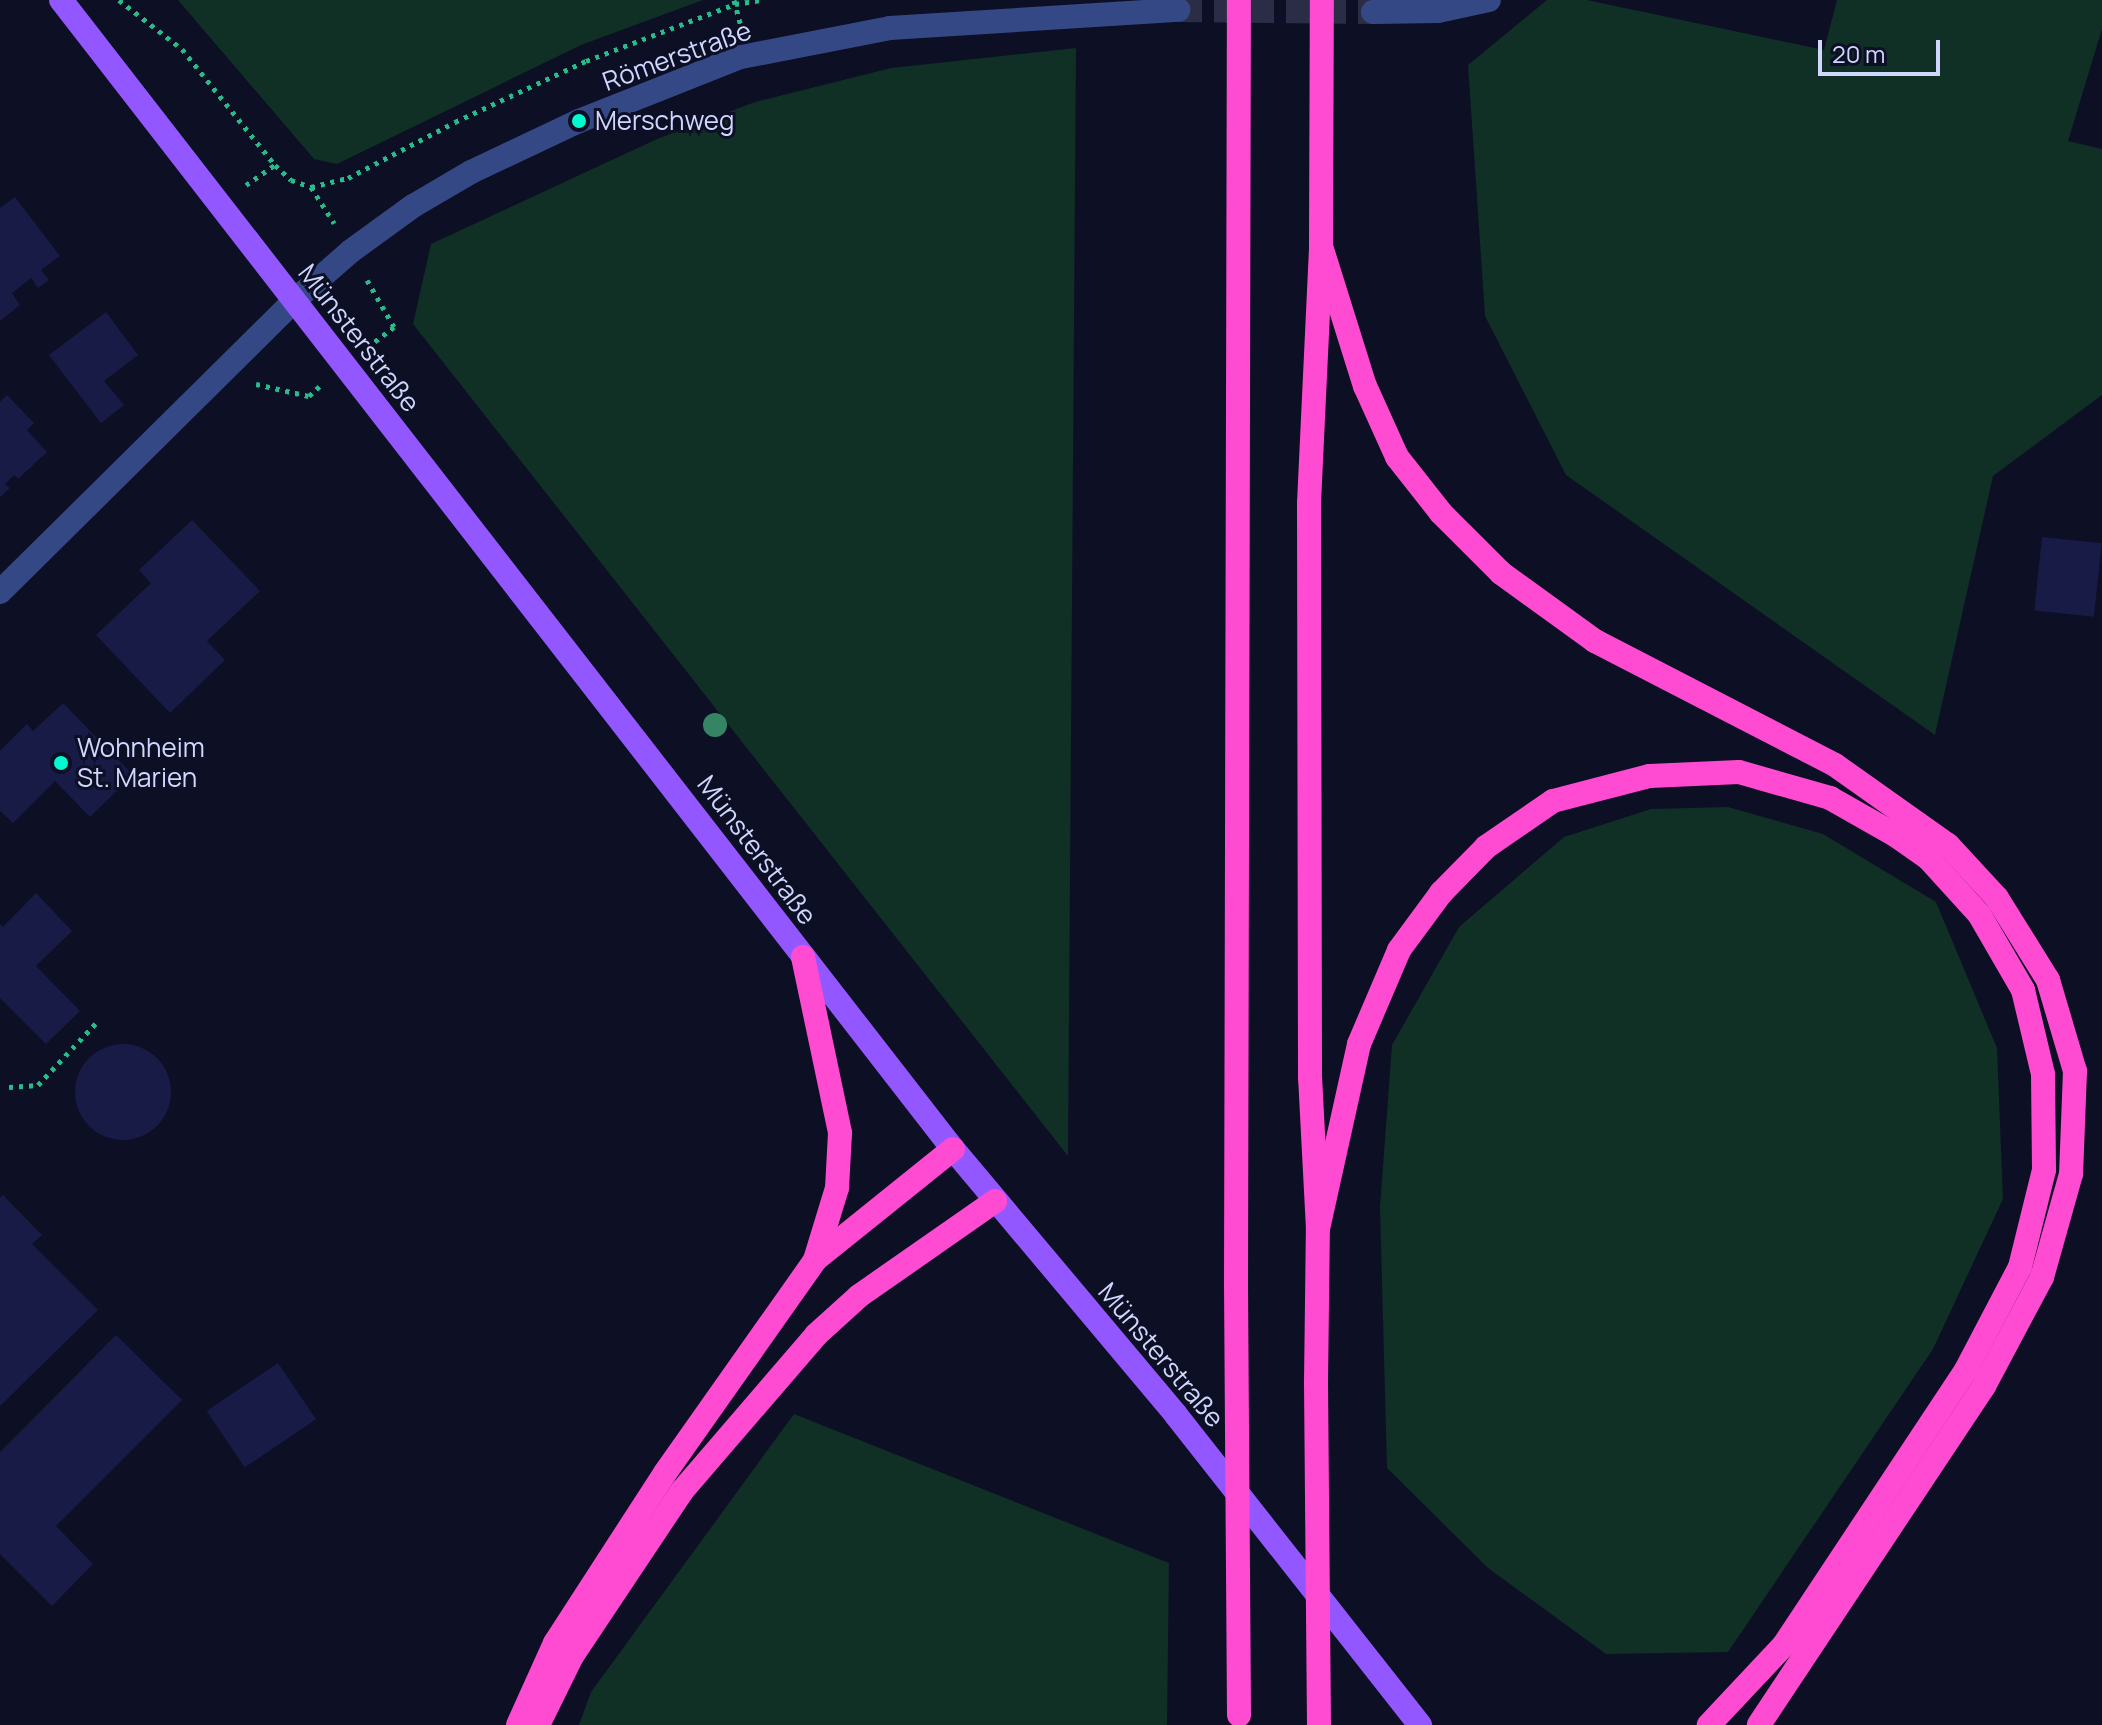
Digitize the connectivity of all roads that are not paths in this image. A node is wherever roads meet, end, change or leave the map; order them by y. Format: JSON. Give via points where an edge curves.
{"nodes":[{"id":1,"x":61,"y":0,"type":"edge"},
{"id":2,"x":1239,"y":0,"type":"edge"},
{"id":3,"x":1322,"y":0,"type":"edge"},
{"id":4,"x":1489,"y":0,"type":"edge"},
{"id":5,"x":1178,"y":10,"type":"tunnel mouth"},
{"id":6,"x":1373,"y":12,"type":"tunnel mouth"},
{"id":7,"x":1321,"y":246,"type":"junction"},
{"id":8,"x":295,"y":300,"type":"junction"},
{"id":9,"x":0,"y":592,"type":"edge"},
{"id":10,"x":803,"y":957,"type":"junction"},
{"id":11,"x":953,"y":1149,"type":"junction"},
{"id":12,"x":995,"y":1201,"type":"junction"},
{"id":13,"x":1318,"y":1229,"type":"junction"},
{"id":14,"x":815,"y":1260,"type":"junction"},
{"id":15,"x":1239,"y":1720,"type":"edge"},
{"id":16,"x":518,"y":1725,"type":"edge"},
{"id":17,"x":538,"y":1725,"type":"edge"},
{"id":18,"x":1319,"y":1725,"type":"edge"},
{"id":19,"x":1420,"y":1725,"type":"edge"},
{"id":20,"x":1709,"y":1725,"type":"edge"},
{"id":21,"x":1759,"y":1725,"type":"edge"}],
"edges":[{"from":1,"to":8,"type":"main road","name":"Münsterstraße"},
{"from":2,"to":15,"type":"highway","bridge":true},
{"from":3,"to":7,"type":"highway"},
{"from":4,"to":6,"type":"street","via":[[1438,11]]},
{"from":5,"to":8,"type":"street","name":"Römerstraße","via":[[890,28],[741,57],[579,121],[471,172],[351,251]]},
{"from":7,"to":13,"type":"highway","via":[[1309,503],[1310,1078]]},
{"from":7,"to":21,"type":"highway","via":[[1365,386],[1397,457],[1441,513],[1501,573],[1595,641],[1835,765],[1948,845],[1997,898],[2048,980],[2075,1071],[2071,1174],[2042,1277],[1984,1386]]},
{"from":8,"to":9,"type":"street"},
{"from":8,"to":10,"type":"main road","name":"Münsterstraße"},
{"from":10,"to":11,"type":"main road","name":"Münsterstraße"},
{"from":10,"to":14,"type":"highway","via":[[840,1133],[837,1188]]},
{"from":11,"to":12,"type":"main road","name":"Münsterstraße"},
{"from":11,"to":14,"type":"highway"},
{"from":12,"to":17,"type":"highway","via":[[859,1296],[816,1335],[682,1491],[572,1656]]},
{"from":12,"to":19,"type":"main road","name":"Münsterstraße","via":[[1176,1415]]},
{"from":13,"to":18,"type":"highway","bridge":true},
{"from":13,"to":20,"type":"highway","via":[[1359,1044],[1399,950],[1441,893],[1486,847],[1553,801],[1650,776],[1739,772],[1830,798],[1895,835],[1928,858],[1979,914],[2023,990],[2043,1074],[2044,1170],[2020,1267],[1966,1370],[1784,1645]]},
{"from":14,"to":16,"type":"highway","via":[[665,1473],[555,1643]]}]}
